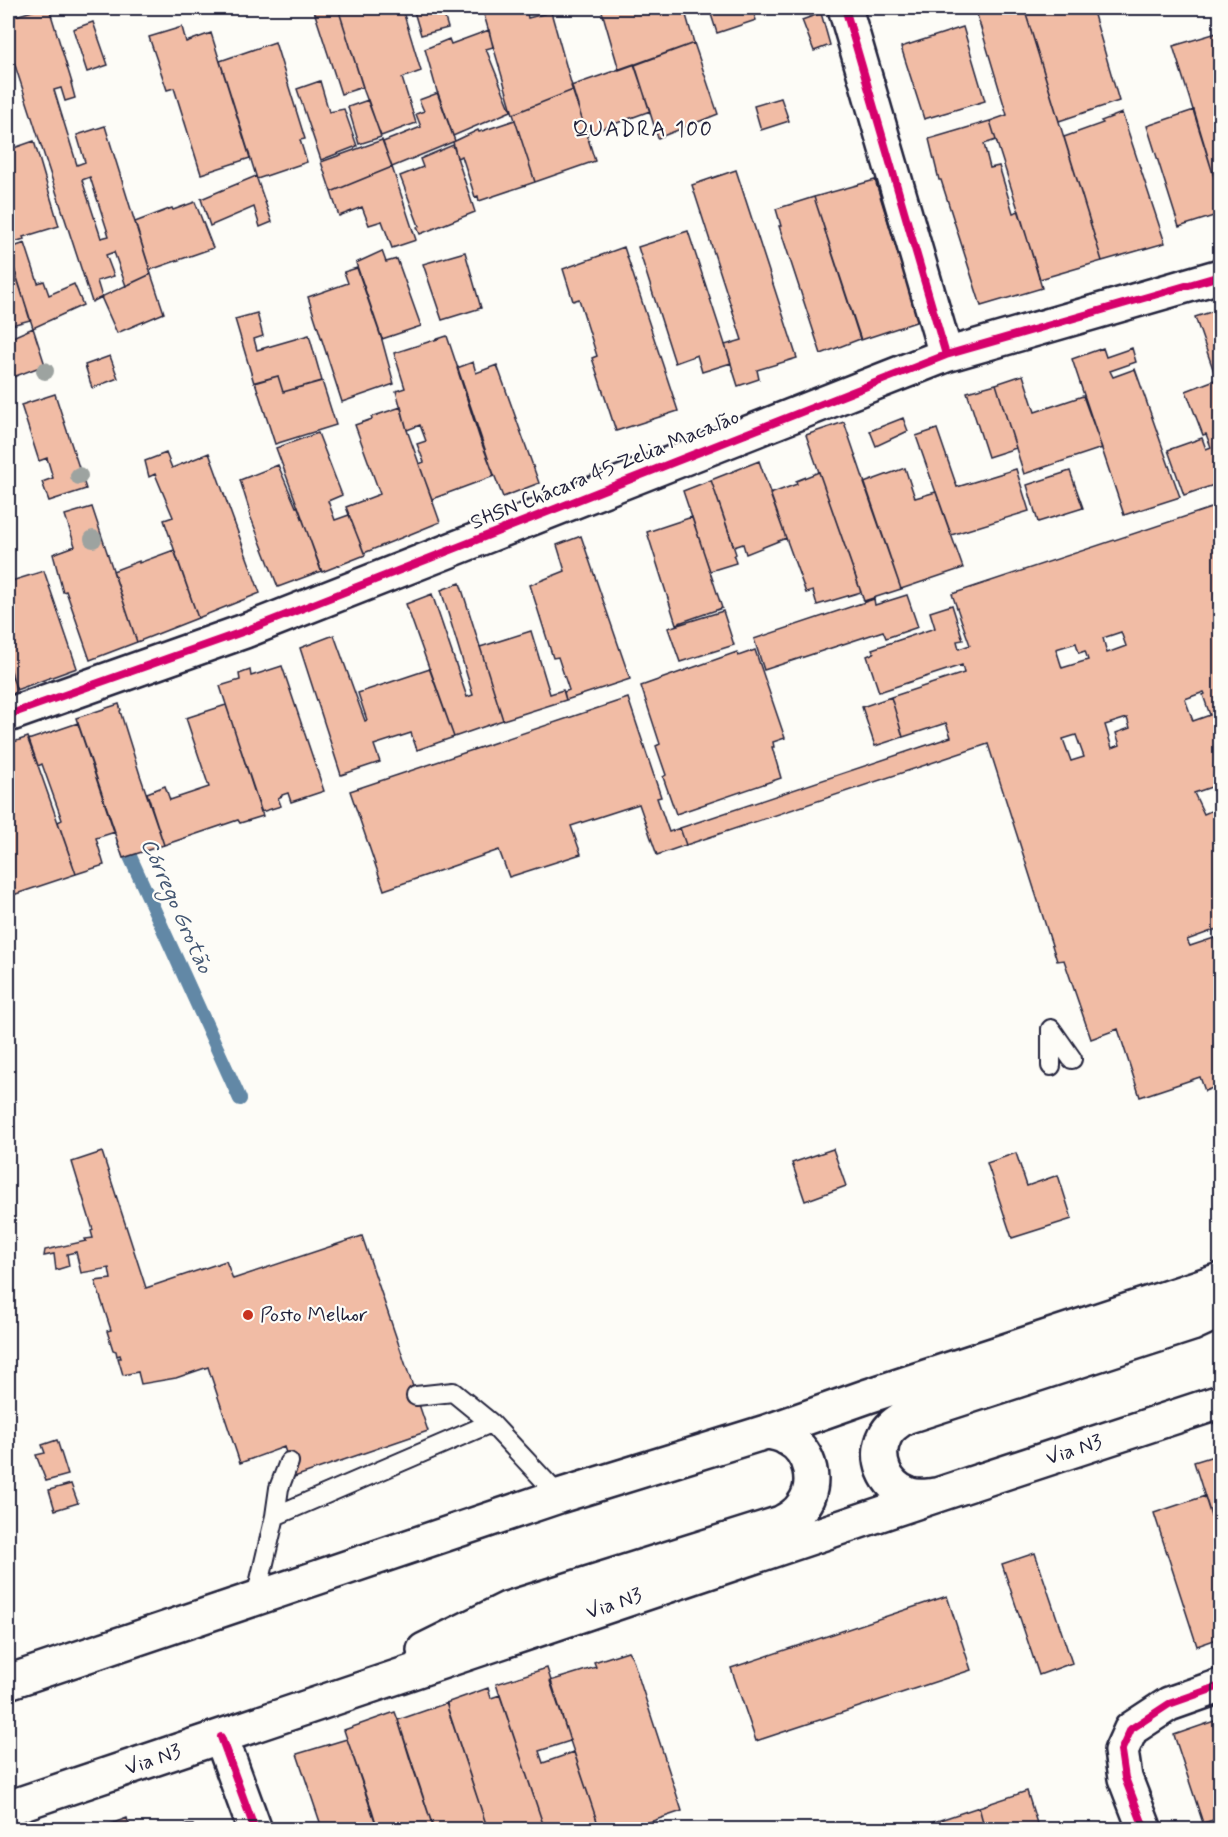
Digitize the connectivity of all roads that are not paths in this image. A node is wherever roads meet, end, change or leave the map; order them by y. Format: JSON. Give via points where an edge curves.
{"nodes":[{"id":1,"x":845,"y":8,"type":"edge"},
{"id":2,"x":1221,"y":276,"type":"edge"},
{"id":3,"x":946,"y":355,"type":"junction"},
{"id":4,"x":8,"y":715,"type":"edge"},
{"id":5,"x":1072,"y":1059,"type":"dead end"},
{"id":6,"x":1051,"y":1066,"type":"dead end"},
{"id":7,"x":1221,"y":1280,"type":"edge"},
{"id":8,"x":1221,"y":1311,"type":"edge"},
{"id":9,"x":416,"y":1396,"type":"dead end"},
{"id":10,"x":1221,"y":1402,"type":"edge"},
{"id":11,"x":491,"y":1423,"type":"junction"},
{"id":12,"x":766,"y":1432,"type":"junction"},
{"id":13,"x":289,"y":1462,"type":"dead end"},
{"id":14,"x":937,"y":1495,"type":"junction"},
{"id":15,"x":560,"y":1496,"type":"junction"},
{"id":16,"x":275,"y":1516,"type":"junction"},
{"id":17,"x":256,"y":1597,"type":"junction"},
{"id":18,"x":8,"y":1682,"type":"edge"},
{"id":19,"x":1221,"y":1686,"type":"edge"},
{"id":20,"x":302,"y":1710,"type":"junction"},
{"id":21,"x":221,"y":1737,"type":"junction"},
{"id":22,"x":8,"y":1809,"type":"edge"},
{"id":23,"x":255,"y":1830,"type":"edge"},
{"id":24,"x":1145,"y":1830,"type":"edge"}],
"edges":[{"from":1,"to":3,"type":"main road"},
{"from":2,"to":3,"type":"main road","name":"SHSN Chácara 45 Zelia Macalão"},
{"from":3,"to":4,"type":"main road","name":"SHSN Chácara 45 Zelia Macalão","via":[[245,631]]},
{"from":5,"to":6,"type":"lane","via":[[1051,1029]]},
{"from":7,"to":12,"type":"main road"},
{"from":8,"to":14,"type":"main road","via":[[1192,1324],[905,1417],[885,1436],[881,1462],[886,1476],[908,1494]]},
{"from":9,"to":11,"type":"lane","via":[[453,1392]]},
{"from":10,"to":14,"type":"main road","name":"Via N3"},
{"from":11,"to":15,"type":"lane"},
{"from":11,"to":16,"type":"lane"},
{"from":12,"to":15,"type":"main road"},
{"from":12,"to":20,"type":"main road","via":[[790,1439],[807,1460],[810,1489],[805,1504],[794,1516],[507,1609]]},
{"from":13,"to":16,"type":"lane","via":[[279,1488]]},
{"from":14,"to":20,"type":"main road","name":"Via N3"},
{"from":15,"to":17,"type":"main road"},
{"from":16,"to":17,"type":"lane"},
{"from":17,"to":18,"type":"main road"},
{"from":19,"to":24,"type":"main road","via":[[1169,1704],[1131,1730],[1121,1751],[1125,1778]]},
{"from":20,"to":21,"type":"main road","name":"Via N3"},
{"from":21,"to":22,"type":"main road","name":"Via N3"},
{"from":21,"to":23,"type":"main road"}]}
